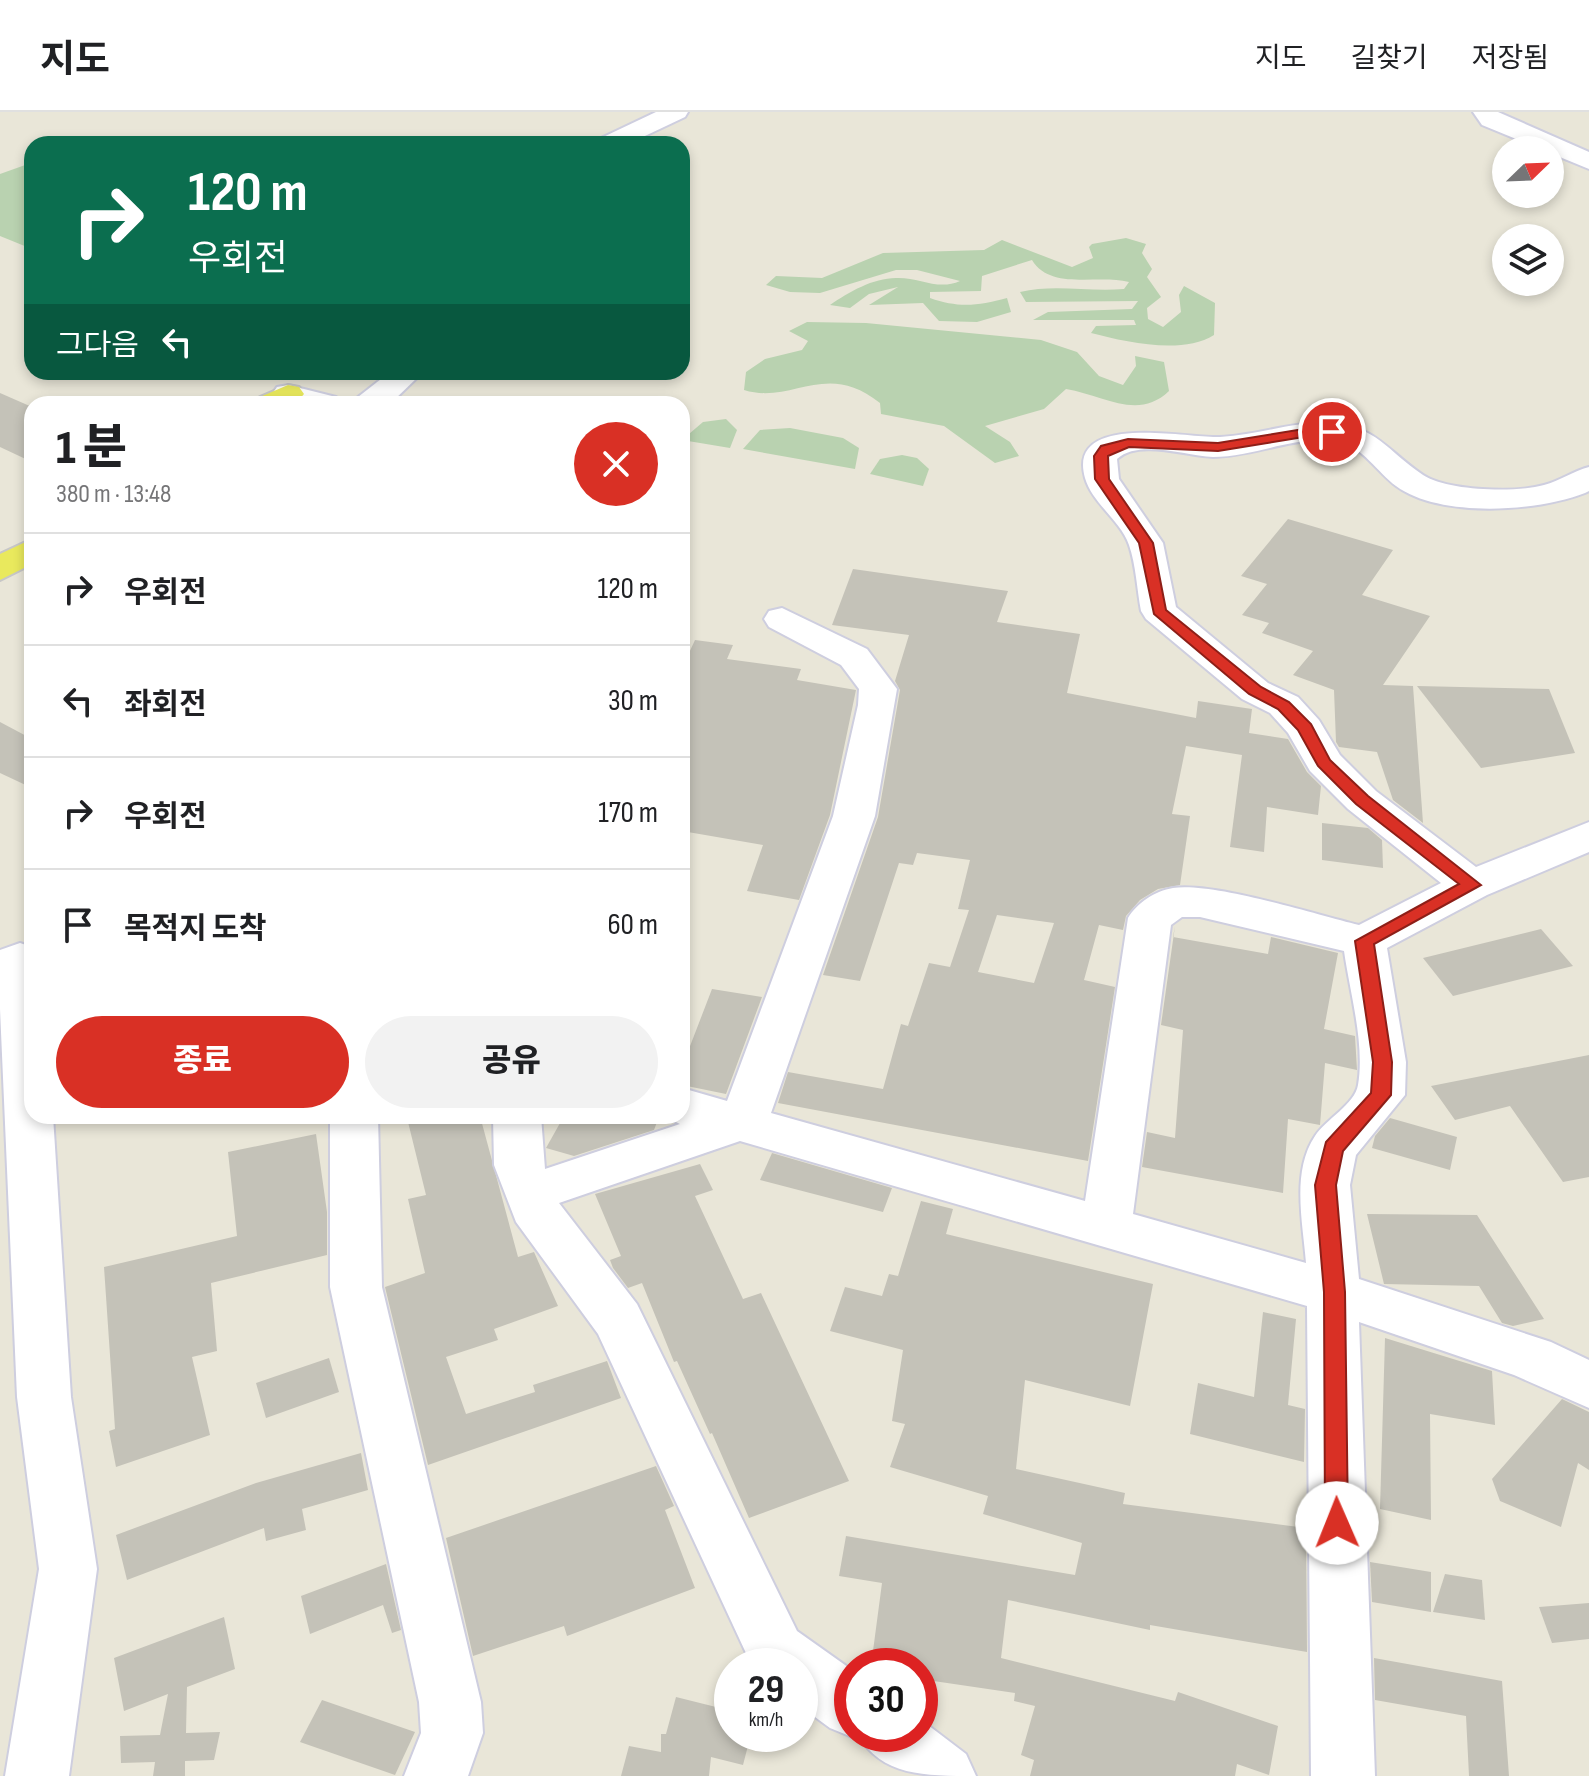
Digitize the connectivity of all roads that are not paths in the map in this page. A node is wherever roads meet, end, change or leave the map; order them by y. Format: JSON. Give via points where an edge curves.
{"nodes":[{"id":1,"x":676,"y":112,"type":"edge"},
{"id":2,"x":1485,"y":112,"type":"edge"},
{"id":3,"x":625,"y":136,"type":"edge"},
{"id":4,"x":1589,"y":161,"type":"edge"},
{"id":5,"x":399,"y":380,"type":"edge"},
{"id":6,"x":381,"y":396,"type":"edge"},
{"id":7,"x":1589,"y":477,"type":"edge"},
{"id":8,"x":782,"y":619,"type":"dead end"},
{"id":9,"x":1589,"y":836,"type":"edge"},
{"id":10,"x":1472,"y":885,"type":"junction"},
{"id":11,"x":1364,"y":941,"type":"junction"},
{"id":12,"x":13,"y":959,"type":"edge"},
{"id":13,"x":690,"y":1108,"type":"edge"},
{"id":14,"x":24,"y":1114,"type":"edge"},
{"id":15,"x":744,"y":1121,"type":"junction"},
{"id":16,"x":25,"y":1124,"type":"edge"},
{"id":17,"x":354,"y":1124,"type":"edge"},
{"id":18,"x":517,"y":1124,"type":"edge"},
{"id":19,"x":528,"y":1194,"type":"junction"},
{"id":20,"x":1106,"y":1226,"type":"junction"},
{"id":21,"x":1334,"y":1292,"type":"junction"},
{"id":22,"x":1589,"y":1385,"type":"edge"},
{"id":23,"x":775,"y":1648,"type":"edge"},
{"id":24,"x":913,"y":1752,"type":"edge"},
{"id":25,"x":37,"y":1776,"type":"edge"},
{"id":26,"x":436,"y":1776,"type":"edge"},
{"id":27,"x":944,"y":1776,"type":"edge"},
{"id":28,"x":1343,"y":1776,"type":"edge"}],
"edges":[{"from":1,"to":3,"type":"street"},
{"from":2,"to":4,"type":"street","via":[[1491,120]]},
{"from":5,"to":6,"type":"street"},
{"from":7,"to":10,"type":"street","via":[[1571,489],[1525,500],[1469,496],[1420,487],[1348,433],[1316,431],[1218,447],[1128,443],[1106,449],[1101,456],[1102,479],[1146,543],[1159,611],[1255,691],[1284,705],[1324,762],[1362,800]]},
{"from":8,"to":15,"type":"street","via":[[854,657],[878,689],[877,705],[854,816]]},
{"from":9,"to":10,"type":"street"},
{"from":10,"to":11,"type":"street"},
{"from":11,"to":20,"type":"street","via":[[1200,902],[1173,903],[1150,918]]},
{"from":11,"to":21,"type":"street","via":[[1383,1062],[1381,1095],[1333,1148],[1325,1185]]},
{"from":12,"to":14,"type":"street"},
{"from":13,"to":15,"type":"street"},
{"from":15,"to":19,"type":"street"},
{"from":15,"to":20,"type":"street"},
{"from":16,"to":25,"type":"street","via":[[44,1397],[68,1569]]},
{"from":17,"to":26,"type":"street","via":[[356,1287],[450,1702],[452,1733]]},
{"from":18,"to":19,"type":"street","via":[[519,1165]]},
{"from":19,"to":23,"type":"street","via":[[541,1222],[618,1320]]},
{"from":20,"to":21,"type":"street"},
{"from":21,"to":22,"type":"street","via":[[1532,1358]]},
{"from":21,"to":28,"type":"street"},
{"from":24,"to":27,"type":"street"}]}
